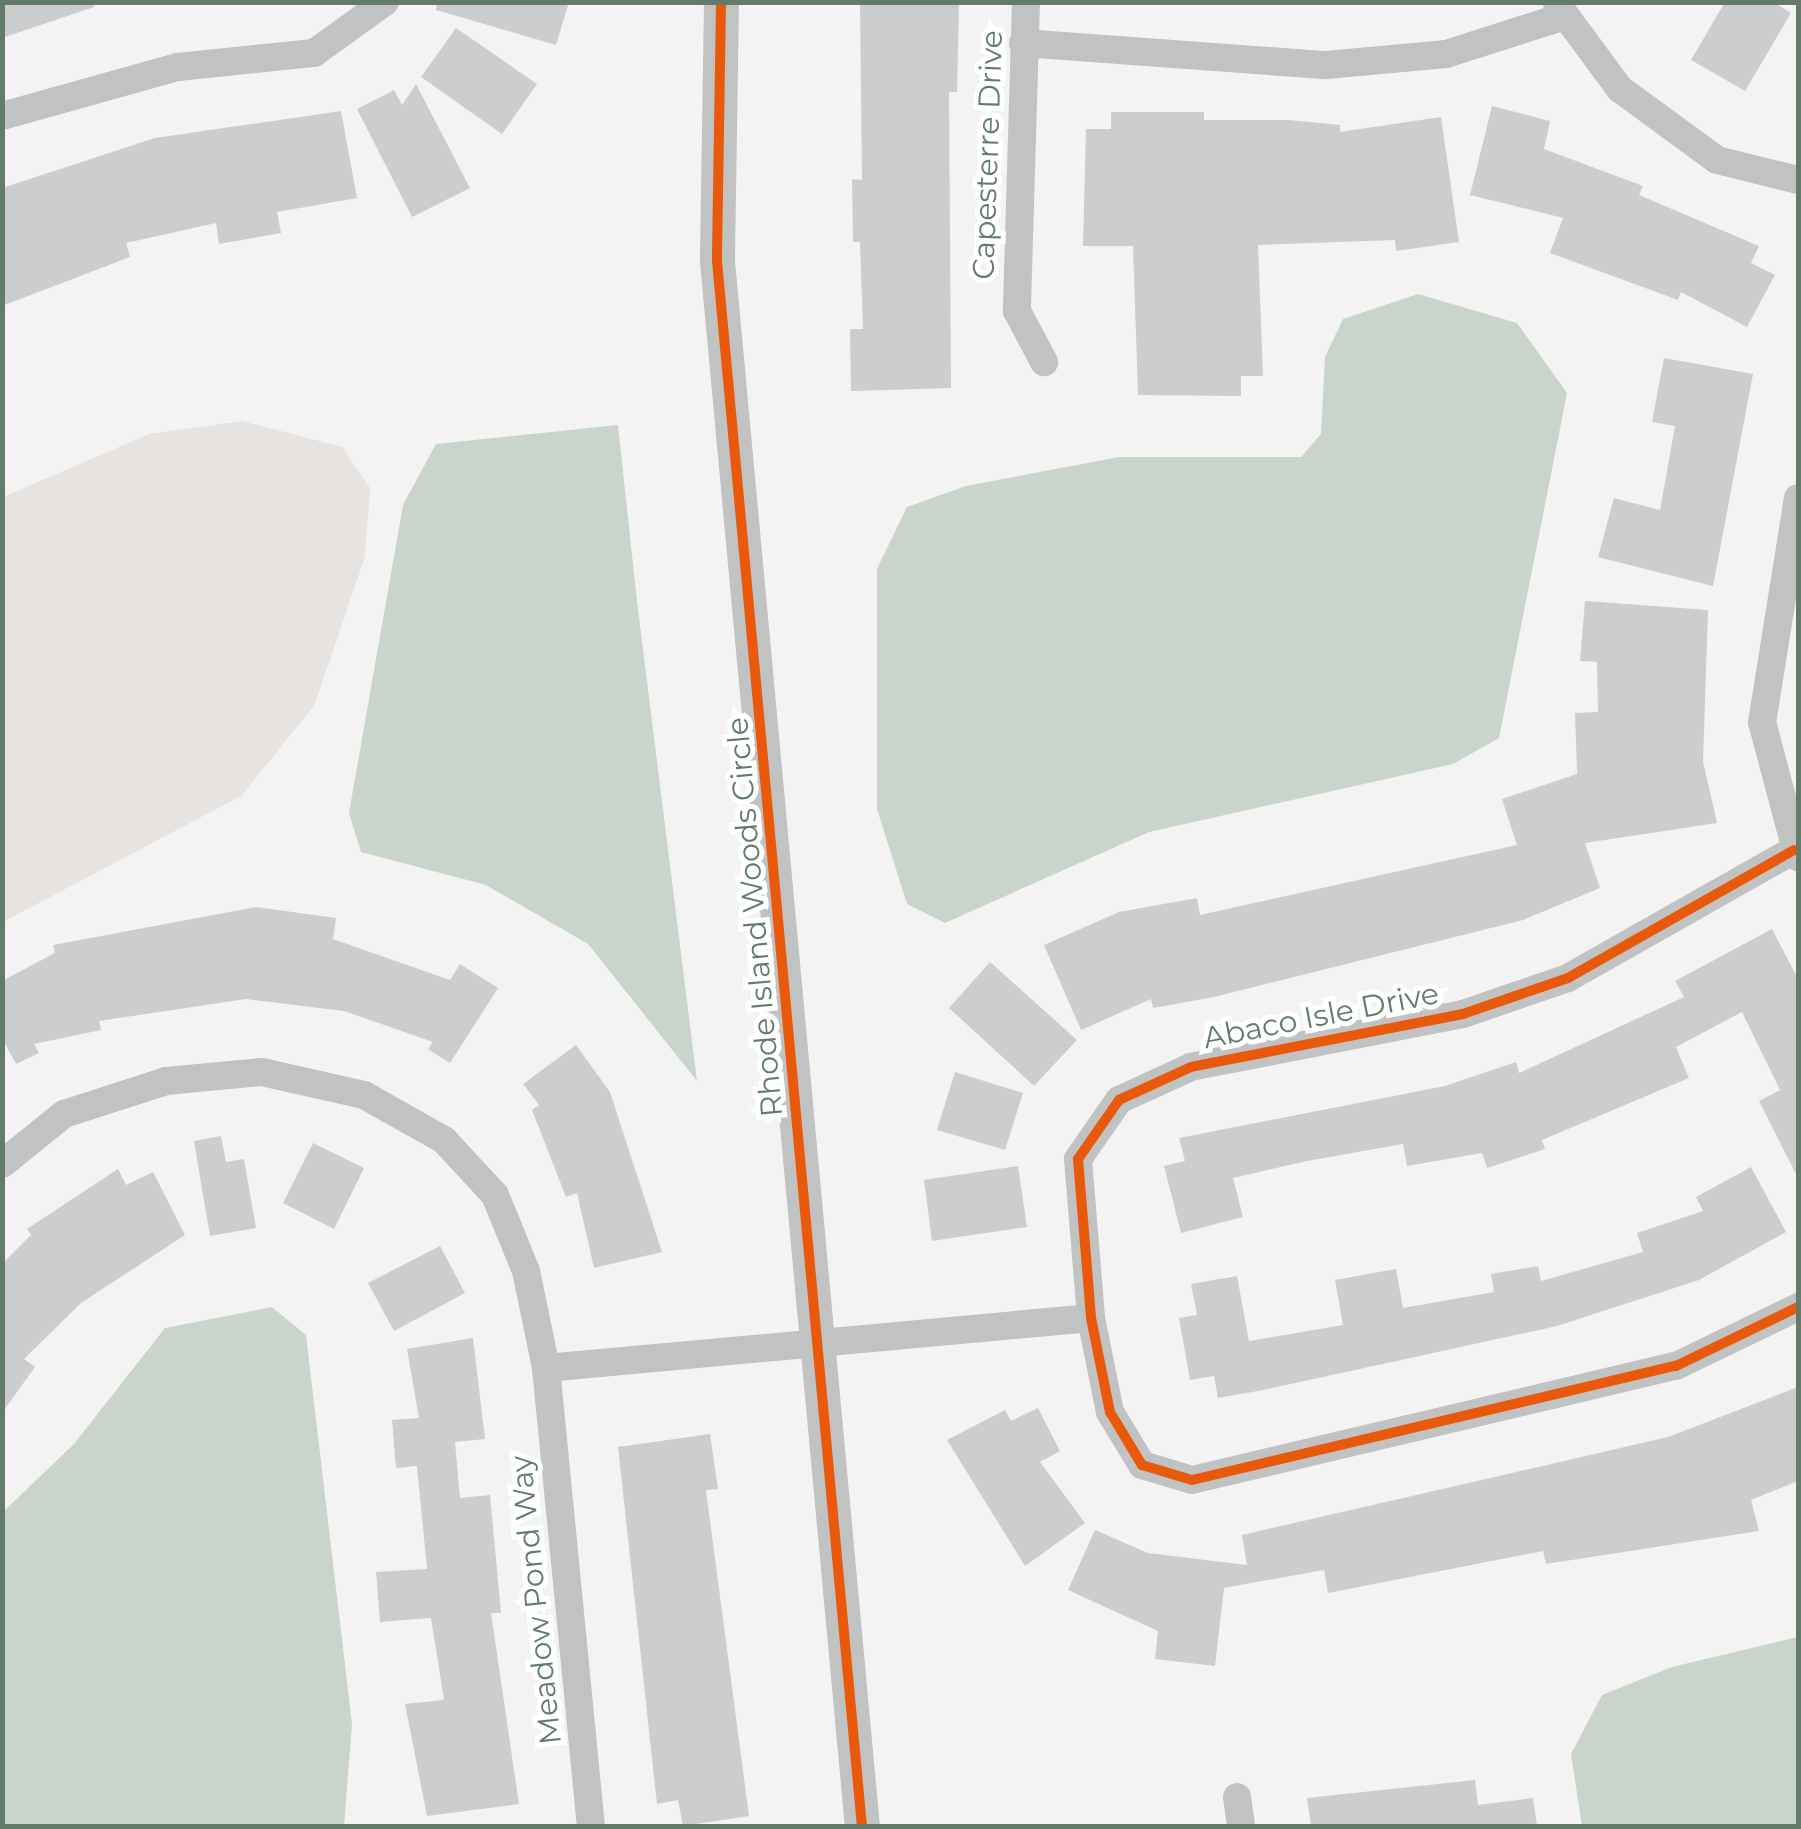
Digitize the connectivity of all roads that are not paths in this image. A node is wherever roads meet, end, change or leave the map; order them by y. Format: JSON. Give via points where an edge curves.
{"nodes":[{"id":1,"x":384,"y":2,"type":"edge"},
{"id":2,"x":721,"y":2,"type":"edge"},
{"id":3,"x":1026,"y":2,"type":"edge"},
{"id":4,"x":1560,"y":10,"type":"edge"},
{"id":5,"x":1023,"y":43,"type":"junction"},
{"id":6,"x":2,"y":116,"type":"edge"},
{"id":7,"x":1798,"y":180,"type":"edge"},
{"id":8,"x":1044,"y":362,"type":"dead end"},
{"id":9,"x":1798,"y":498,"type":"edge"},
{"id":10,"x":1796,"y":854,"type":"edge"},
{"id":11,"x":2,"y":1164,"type":"edge"},
{"id":12,"x":1798,"y":1307,"type":"edge"},
{"id":13,"x":1091,"y":1318,"type":"junction"},
{"id":14,"x":821,"y":1348,"type":"junction"},
{"id":15,"x":546,"y":1368,"type":"junction"},
{"id":16,"x":1238,"y":1797,"type":"dead end"},
{"id":17,"x":590,"y":1826,"type":"edge"},
{"id":18,"x":862,"y":1826,"type":"edge"},
{"id":19,"x":1241,"y":1826,"type":"edge"}],
"edges":[{"from":1,"to":6,"type":"street","via":[[364,26],[314,53],[178,67]]},
{"from":2,"to":14,"type":"street","name":"Rhode Island Woods Circle","via":[[716,262]]},
{"from":3,"to":5,"type":"street","name":"Capesterre Drive"},
{"from":4,"to":5,"type":"street","via":[[1446,54],[1326,65]]},
{"from":4,"to":7,"type":"street","via":[[1620,89],[1717,160]]},
{"from":5,"to":8,"type":"street","name":"Capesterre Drive","via":[[1017,310]]},
{"from":9,"to":10,"type":"street","via":[[1762,722]]},
{"from":10,"to":13,"type":"street","name":"Abaco Isle Drive","via":[[1568,978],[1463,1014],[1191,1067],[1120,1100],[1078,1158]]},
{"from":11,"to":15,"type":"street","name":"Meadow Pond Way","via":[[64,1114],[166,1081],[262,1072],[364,1095],[444,1140],[495,1195],[526,1271]]},
{"from":12,"to":13,"type":"street","name":"Abaco Isle Drive","via":[[1676,1366],[1192,1480],[1142,1465],[1110,1412]]},
{"from":13,"to":14,"type":"street"},
{"from":14,"to":15,"type":"street"},
{"from":14,"to":18,"type":"street","name":"Rhode Island Woods Circle"},
{"from":15,"to":17,"type":"street","name":"Meadow Pond Way"},
{"from":16,"to":19,"type":"street"}]}
